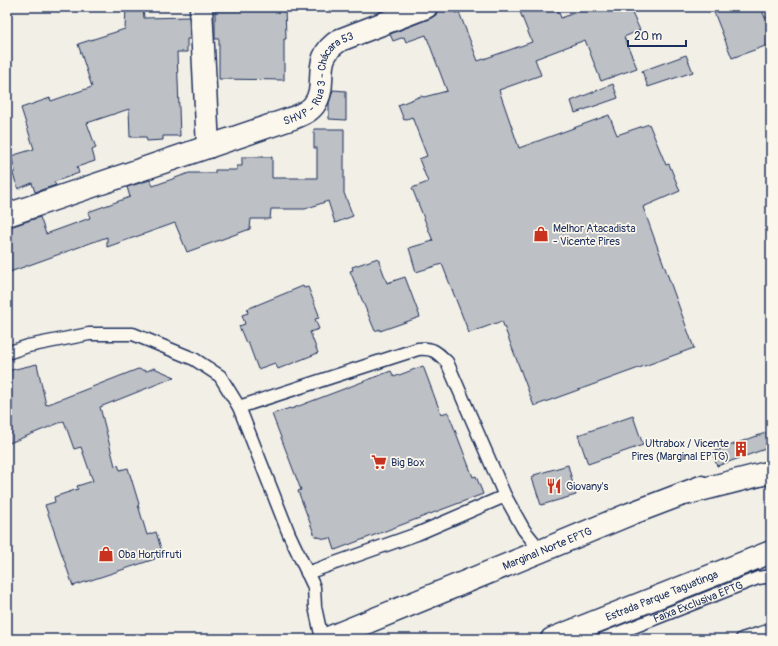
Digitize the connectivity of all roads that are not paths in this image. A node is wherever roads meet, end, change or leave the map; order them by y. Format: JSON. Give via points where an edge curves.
{"nodes":[{"id":1,"x":201,"y":7,"type":"edge"},
{"id":2,"x":426,"y":7,"type":"edge"},
{"id":3,"x":208,"y":147,"type":"junction"},
{"id":4,"x":7,"y":215,"type":"edge"},
{"id":5,"x":7,"y":352,"type":"edge"},
{"id":6,"x":239,"y":407,"type":"junction"},
{"id":7,"x":771,"y":461,"type":"edge"},
{"id":8,"x":771,"y":472,"type":"edge"},
{"id":9,"x":684,"y":494,"type":"junction"},
{"id":10,"x":505,"y":496,"type":"junction"},
{"id":11,"x":542,"y":551,"type":"junction"},
{"id":12,"x":771,"y":552,"type":"edge"},
{"id":13,"x":307,"y":573,"type":"junction"},
{"id":14,"x":771,"y":576,"type":"edge"},
{"id":15,"x":771,"y":630,"type":"edge"},
{"id":16,"x":322,"y":639,"type":"edge"},
{"id":17,"x":326,"y":639,"type":"edge"},
{"id":18,"x":552,"y":639,"type":"edge"},
{"id":19,"x":603,"y":639,"type":"edge"},
{"id":20,"x":742,"y":639,"type":"edge"}],
"edges":[{"from":1,"to":3,"type":"main road"},
{"from":2,"to":3,"type":"main road","name":"SHVP - Rua 3 - Chácara 53","via":[[340,40],[331,46],[323,61],[319,94],[313,106],[304,113]]},
{"from":3,"to":4,"type":"main road","name":"SHVP - Rua 3 - Chácara 53"},
{"from":5,"to":6,"type":"lane","via":[[89,334],[133,334],[194,359],[220,376]]},
{"from":6,"to":10,"type":"lane","via":[[418,348],[428,348],[436,351],[446,362]]},
{"from":6,"to":13,"type":"lane"},
{"from":7,"to":9,"type":"main road","name":"Marginal Norte EPTG"},
{"from":8,"to":9,"type":"main road"},
{"from":9,"to":11,"type":"main road","name":"Marginal Norte EPTG"},
{"from":10,"to":11,"type":"lane","via":[[524,530]]},
{"from":10,"to":13,"type":"lane","via":[[417,534]]},
{"from":11,"to":17,"type":"main road","name":"Marginal Norte EPTG"},
{"from":12,"to":18,"type":"main road","name":"Estrada Parque Taguatinga"},
{"from":13,"to":16,"type":"lane","via":[[314,588]]},
{"from":14,"to":19,"type":"lane","name":"Faixa Exclusiva EPTG","via":[[758,578]]},
{"from":15,"to":20,"type":"lane"}]}
